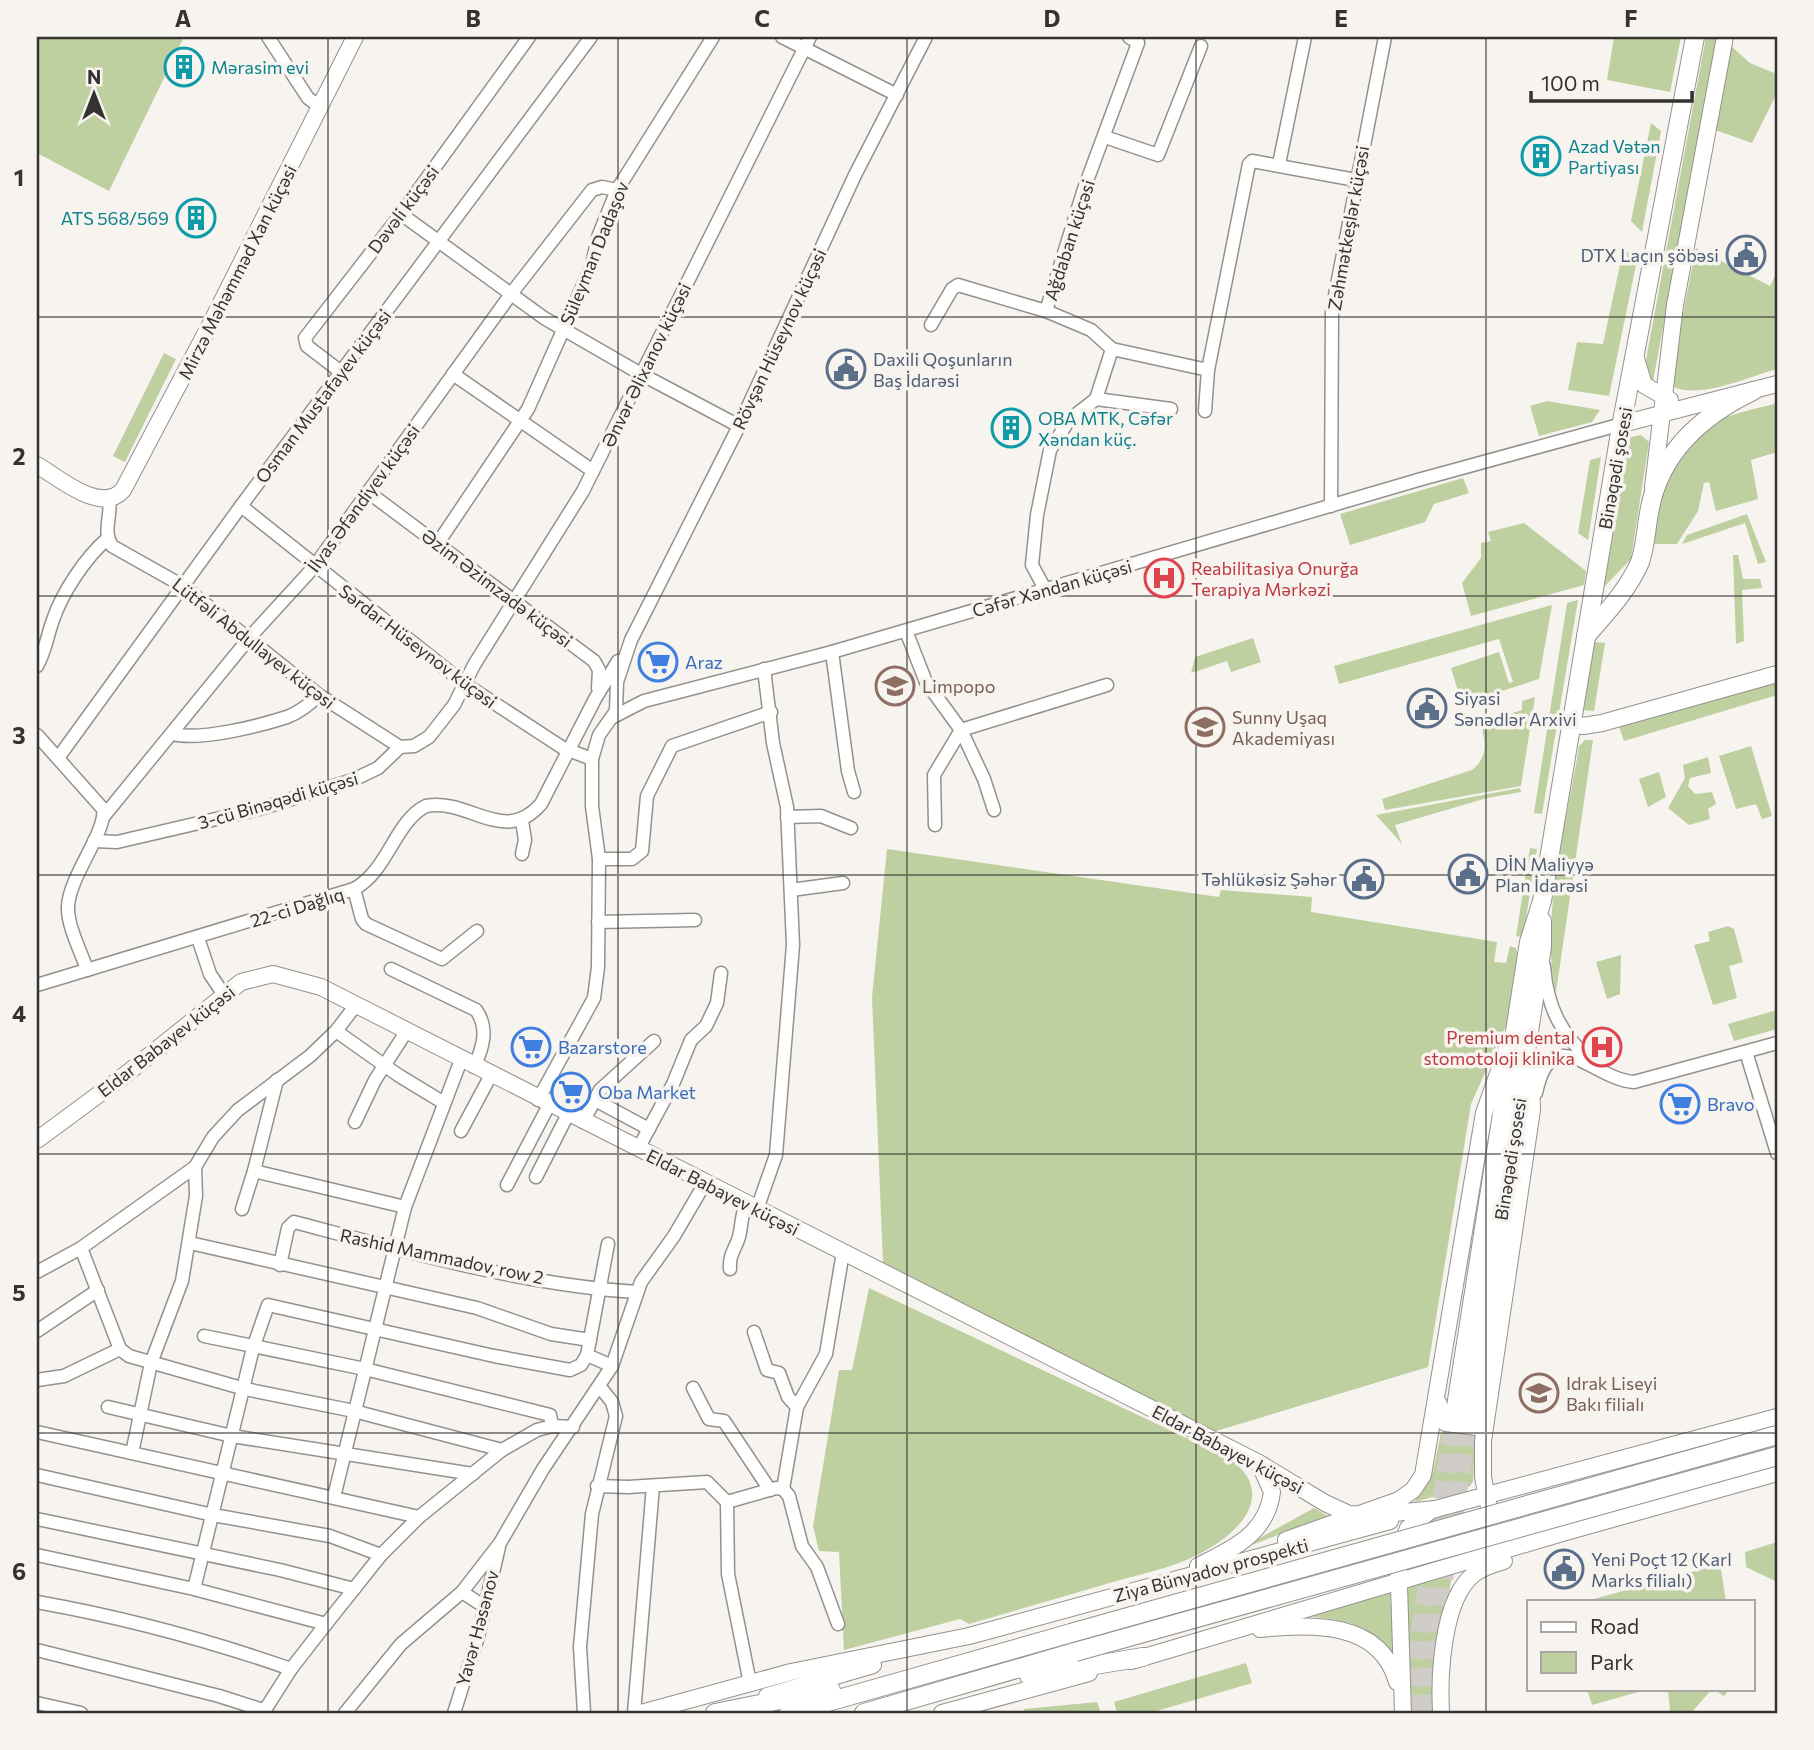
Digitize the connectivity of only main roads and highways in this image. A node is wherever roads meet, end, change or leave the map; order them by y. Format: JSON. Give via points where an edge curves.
{"nodes":[{"id":1,"x":355,"y":37,"type":"edge"},
{"id":2,"x":1695,"y":37,"type":"edge"},
{"id":3,"x":1726,"y":37,"type":"edge"},
{"id":4,"x":1635,"y":354,"type":"junction"},
{"id":5,"x":1777,"y":384,"type":"edge"},
{"id":6,"x":1753,"y":391,"type":"junction"},
{"id":7,"x":1662,"y":406,"type":"junction"},
{"id":8,"x":1631,"y":422,"type":"junction"},
{"id":9,"x":1658,"y":441,"type":"junction"},
{"id":10,"x":37,"y":465,"type":"edge"},
{"id":11,"x":1650,"y":506,"type":"junction"},
{"id":12,"x":1586,"y":636,"type":"junction"},
{"id":13,"x":1777,"y":674,"type":"edge"},
{"id":14,"x":1572,"y":724,"type":"junction"},
{"id":15,"x":1542,"y":901,"type":"junction"},
{"id":16,"x":1522,"y":1029,"type":"junction"},
{"id":17,"x":37,"y":1140,"type":"edge"},
{"id":18,"x":1438,"y":1395,"type":"junction"},
{"id":19,"x":1488,"y":1404,"type":"junction"},
{"id":20,"x":1463,"y":1414,"type":"tunnel mouth"},
{"id":21,"x":1777,"y":1417,"type":"edge"},
{"id":22,"x":1777,"y":1435,"type":"edge"},
{"id":23,"x":1777,"y":1457,"type":"edge"},
{"id":24,"x":1259,"y":1462,"type":"junction"},
{"id":25,"x":1777,"y":1474,"type":"edge"},
{"id":26,"x":1556,"y":1476,"type":"junction"},
{"id":27,"x":1485,"y":1495,"type":"junction"},
{"id":28,"x":1436,"y":1509,"type":"junction"},
{"id":29,"x":1357,"y":1515,"type":"junction"},
{"id":30,"x":1491,"y":1519,"type":"junction"},
{"id":31,"x":1562,"y":1533,"type":"junction"},
{"id":32,"x":1404,"y":1534,"type":"junction"},
{"id":33,"x":1457,"y":1564,"type":"junction"},
{"id":34,"x":1434,"y":1571,"type":"junction"},
{"id":35,"x":1398,"y":1582,"type":"junction"},
{"id":36,"x":1162,"y":1584,"type":"junction"},
{"id":37,"x":1219,"y":1633,"type":"junction"},
{"id":38,"x":969,"y":1636,"type":"junction"},
{"id":39,"x":1143,"y":1657,"type":"junction"},
{"id":40,"x":941,"y":1668,"type":"junction"},
{"id":41,"x":946,"y":1690,"type":"junction"},
{"id":42,"x":1402,"y":1710,"type":"edge"},
{"id":43,"x":641,"y":1713,"type":"edge"},
{"id":44,"x":706,"y":1713,"type":"edge"},
{"id":45,"x":715,"y":1713,"type":"edge"},
{"id":46,"x":789,"y":1713,"type":"edge"},
{"id":47,"x":864,"y":1713,"type":"edge"},
{"id":48,"x":942,"y":1713,"type":"edge"},
{"id":49,"x":1441,"y":1713,"type":"edge"}],
"edges":[{"from":1,"to":10,"type":"main road","name":"Mirzə Məhəmməd Xan küçəsi","via":[[120,494],[109,499],[92,496]]},
{"from":2,"to":4,"type":"main road","name":"Binəqədi şosesi"},
{"from":3,"to":7,"type":"main road","via":[[1675,305]]},
{"from":4,"to":7,"type":"main road","via":[[1644,386]]},
{"from":4,"to":8,"type":"main road","name":"Binəqədi şosesi"},
{"from":5,"to":6,"type":"main road"},
{"from":6,"to":7,"type":"main road","via":[[1700,405]]},
{"from":6,"to":11,"type":"main road","via":[[1709,415],[1690,433],[1668,462]]},
{"from":7,"to":8,"type":"main road"},
{"from":7,"to":9,"type":"main road"},
{"from":8,"to":9,"type":"main road","via":[[1653,427]]},
{"from":8,"to":12,"type":"main road","name":"Binəqədi şosesi"},
{"from":9,"to":11,"type":"main road"},
{"from":11,"to":12,"type":"main road","via":[[1633,575]]},
{"from":12,"to":14,"type":"main road","name":"Binəqədi şosesi"},
{"from":13,"to":14,"type":"main road","via":[[1602,723]]},
{"from":14,"to":15,"type":"main road","name":"Binəqədi şosesi"},
{"from":15,"to":16,"type":"main road","name":"Binəqədi şosesi","via":[[1529,942]]},
{"from":15,"to":16,"type":"main road","name":"Binəqədi şosesi","via":[[1542,947]]},
{"from":16,"to":18,"type":"main road","via":[[1484,1113]]},
{"from":16,"to":19,"type":"main road","via":[[1532,1110]]},
{"from":16,"to":20,"type":"main road","name":"Binəqədi şosesi"},
{"from":17,"to":24,"type":"main road","name":"Eldar Babayev küçəsi","via":[[251,977],[272,974],[310,982]]},
{"from":18,"to":19,"type":"main road","via":[[1440,1419],[1446,1423],[1477,1427]]},
{"from":18,"to":29,"type":"main road","via":[[1419,1483],[1399,1500]]},
{"from":19,"to":27,"type":"main road","via":[[1482,1455]]},
{"from":21,"to":26,"type":"main road","name":"Ziya Bünyadov prospekti"},
{"from":22,"to":40,"type":"main road","name":"Ziya Bünyadov prospekti","bridge":true},
{"from":23,"to":41,"type":"main road","bridge":true},
{"from":24,"to":29,"type":"main road","name":"Eldar Babayev küçəsi","via":[[1325,1503]]},
{"from":24,"to":36,"type":"main road","via":[[1272,1492],[1254,1535]]},
{"from":25,"to":31,"type":"main road"},
{"from":26,"to":27,"type":"main road","name":"Ziya Bünyadov prospekti"},
{"from":26,"to":31,"type":"main road","via":[[1525,1492],[1515,1507],[1516,1517],[1525,1530]]},
{"from":27,"to":28,"type":"main road","name":"Ziya Bünyadov prospekti"},
{"from":27,"to":30,"type":"main road"},
{"from":28,"to":29,"type":"main road","name":"Eldar Babayev küçəsi"},
{"from":28,"to":30,"type":"main road","via":[[1473,1506]]},
{"from":28,"to":32,"type":"main road"},
{"from":28,"to":36,"type":"main road","name":"Ziya Bünyadov prospekti"},
{"from":29,"to":36,"type":"main road"},
{"from":30,"to":33,"type":"main road","via":[[1493,1536],[1487,1547]]},
{"from":31,"to":33,"type":"main road"},
{"from":31,"to":49,"type":"main road","via":[[1534,1550],[1486,1567],[1462,1587],[1444,1649]]},
{"from":32,"to":34,"type":"main road","via":[[1406,1566],[1414,1571]]},
{"from":32,"to":35,"type":"main road","via":[[1398,1553]]},
{"from":33,"to":34,"type":"main road"},
{"from":34,"to":35,"type":"main road"},
{"from":35,"to":37,"type":"main road"},
{"from":35,"to":42,"type":"main road"},
{"from":36,"to":38,"type":"main road","name":"Ziya Bünyadov prospekti"},
{"from":37,"to":39,"type":"main road"},
{"from":37,"to":42,"type":"main road","via":[[1311,1625],[1346,1630],[1372,1644],[1388,1661]]},
{"from":38,"to":43,"type":"main road","name":"Ziya Bünyadov prospekti","via":[[791,1672]]},
{"from":38,"to":44,"type":"main road"},
{"from":39,"to":41,"type":"main road"},
{"from":39,"to":48,"type":"main road"},
{"from":40,"to":45,"type":"main road","name":"Ziya Bünyadov prospekti"},
{"from":40,"to":46,"type":"main road","name":"Ziya Bünyadov prospekti"},
{"from":41,"to":47,"type":"main road"}]}
